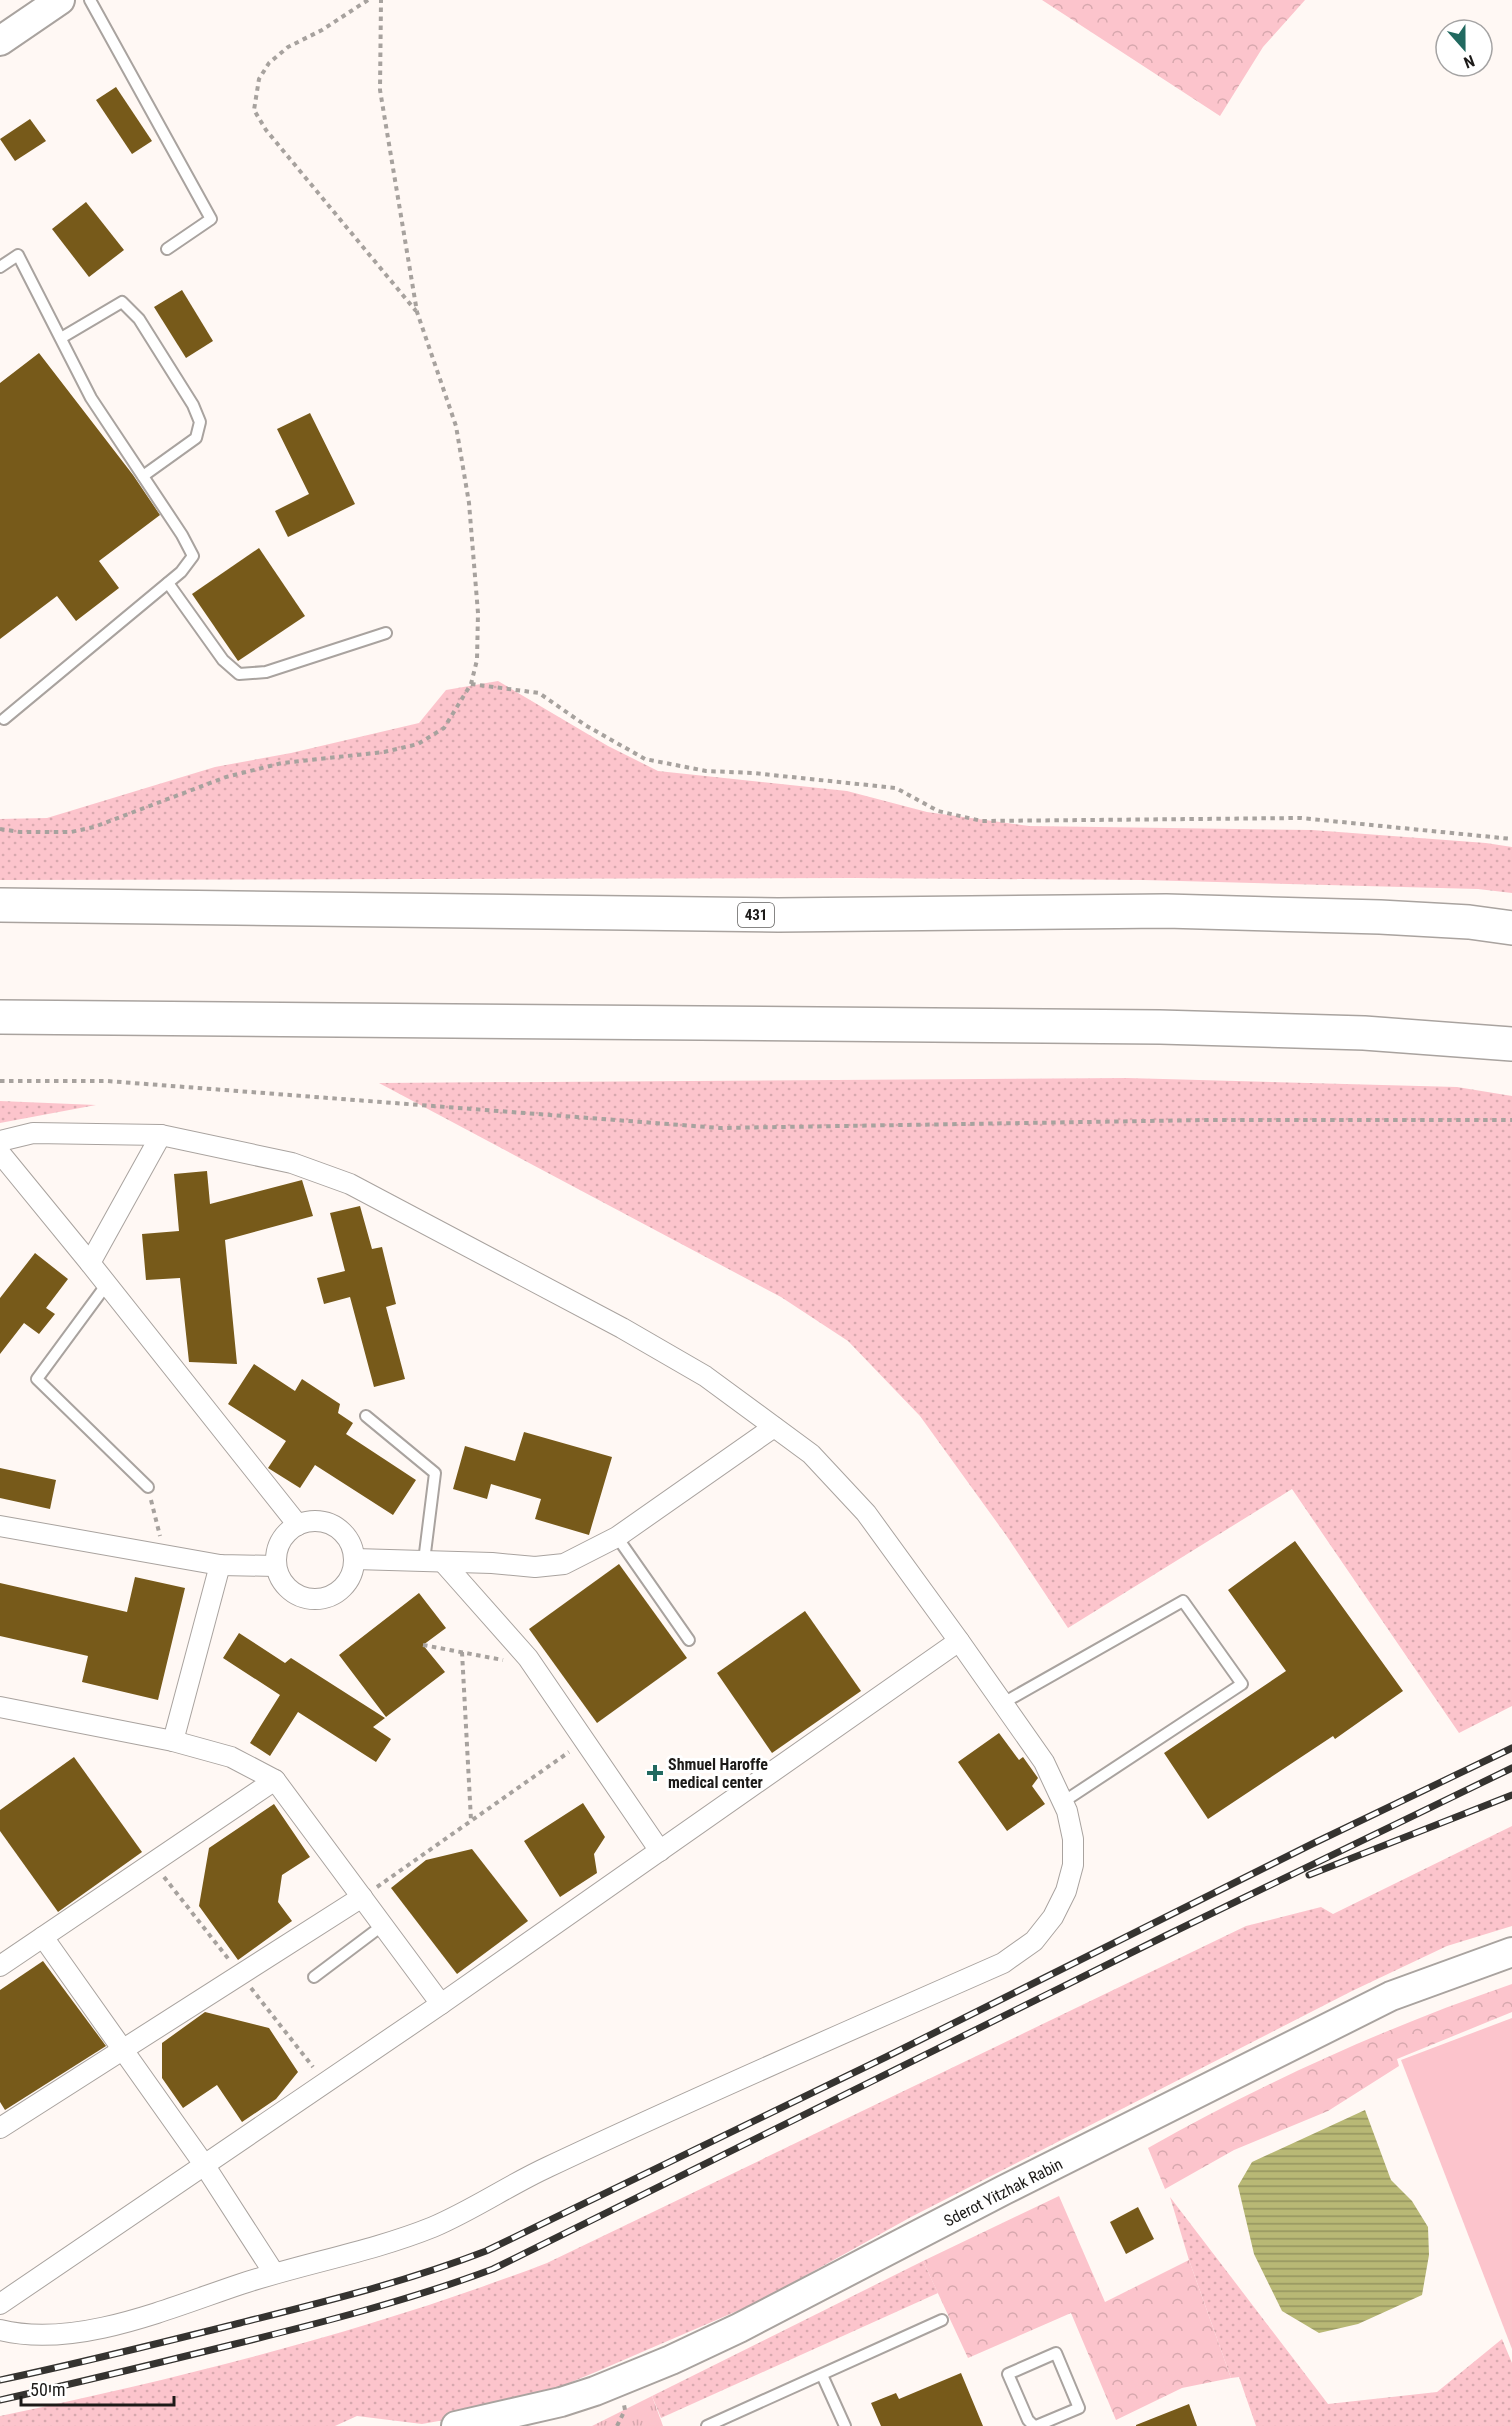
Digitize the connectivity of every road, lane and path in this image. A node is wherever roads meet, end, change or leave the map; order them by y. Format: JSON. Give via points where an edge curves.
{"nodes":[{"id":1,"x":60,"y":0,"type":"edge"},
{"id":2,"x":90,"y":0,"type":"edge"},
{"id":3,"x":368,"y":0,"type":"edge"},
{"id":4,"x":381,"y":0,"type":"edge"},
{"id":5,"x":0,"y":41,"type":"edge"},
{"id":6,"x":167,"y":249,"type":"dead end"},
{"id":7,"x":0,"y":267,"type":"edge"},
{"id":8,"x":417,"y":312,"type":"junction"},
{"id":9,"x":61,"y":338,"type":"junction"},
{"id":10,"x":143,"y":476,"type":"junction"},
{"id":11,"x":168,"y":583,"type":"junction"},
{"id":12,"x":386,"y":633,"type":"dead end"},
{"id":13,"x":471,"y":684,"type":"junction"},
{"id":14,"x":4,"y":719,"type":"dead end"},
{"id":15,"x":0,"y":829,"type":"edge"},
{"id":16,"x":1512,"y":839,"type":"edge"},
{"id":17,"x":0,"y":905,"type":"edge"},
{"id":18,"x":1512,"y":928,"type":"edge"},
{"id":19,"x":0,"y":1017,"type":"edge"},
{"id":20,"x":1512,"y":1044,"type":"edge"},
{"id":21,"x":0,"y":1081,"type":"edge"},
{"id":22,"x":1512,"y":1120,"type":"edge"},
{"id":23,"x":161,"y":1135,"type":"junction"},
{"id":24,"x":0,"y":1141,"type":"edge"},
{"id":25,"x":0,"y":1154,"type":"edge"},
{"id":26,"x":90,"y":1263,"type":"junction"},
{"id":27,"x":107,"y":1284,"type":"junction"},
{"id":28,"x":366,"y":1416,"type":"dead end"},
{"id":29,"x":774,"y":1427,"type":"junction"},
{"id":30,"x":148,"y":1487,"type":"joint"},
{"id":31,"x":298,"y":1525,"type":"junction"},
{"id":32,"x":0,"y":1526,"type":"edge"},
{"id":33,"x":617,"y":1538,"type":"junction"},
{"id":34,"x":165,"y":1556,"type":"junction"},
{"id":35,"x":355,"y":1559,"type":"junction"},
{"id":36,"x":424,"y":1562,"type":"junction"},
{"id":37,"x":443,"y":1562,"type":"junction"},
{"id":38,"x":220,"y":1565,"type":"junction"},
{"id":39,"x":276,"y":1566,"type":"junction"},
{"id":40,"x":689,"y":1640,"type":"dead end"},
{"id":41,"x":959,"y":1641,"type":"junction"},
{"id":42,"x":423,"y":1645,"type":"dead end"},
{"id":43,"x":462,"y":1652,"type":"junction"},
{"id":44,"x":534,"y":1666,"type":"junction"},
{"id":45,"x":1003,"y":1703,"type":"junction"},
{"id":46,"x":0,"y":1707,"type":"edge"},
{"id":47,"x":173,"y":1741,"type":"junction"},
{"id":48,"x":585,"y":1741,"type":"junction"},
{"id":49,"x":275,"y":1780,"type":"junction"},
{"id":50,"x":1063,"y":1802,"type":"junction"},
{"id":51,"x":471,"y":1820,"type":"junction"},
{"id":52,"x":660,"y":1851,"type":"junction"},
{"id":53,"x":362,"y":1897,"type":"junction"},
{"id":54,"x":383,"y":1925,"type":"junction"},
{"id":55,"x":43,"y":1938,"type":"junction"},
{"id":56,"x":1512,"y":1953,"type":"edge"},
{"id":57,"x":0,"y":1966,"type":"edge"},
{"id":58,"x":314,"y":1977,"type":"dead end"},
{"id":59,"x":441,"y":2004,"type":"junction"},
{"id":60,"x":124,"y":2051,"type":"junction"},
{"id":61,"x":0,"y":2128,"type":"edge"},
{"id":62,"x":203,"y":2163,"type":"junction"},
{"id":63,"x":274,"y":2273,"type":"junction"},
{"id":64,"x":0,"y":2304,"type":"edge"},
{"id":65,"x":942,"y":2320,"type":"dead end"},
{"id":66,"x":0,"y":2330,"type":"edge"},
{"id":67,"x":822,"y":2375,"type":"junction"},
{"id":68,"x":485,"y":2423,"type":"edge"},
{"id":69,"x":456,"y":2426,"type":"edge"},
{"id":70,"x":708,"y":2426,"type":"edge"},
{"id":71,"x":845,"y":2426,"type":"edge"},
{"id":72,"x":1035,"y":2426,"type":"edge"}],
"edges":[{"from":1,"to":5,"type":"main road"},
{"from":2,"to":6,"type":"lane","via":[[211,219]]},
{"from":3,"to":8,"type":"path","via":[[322,30],[288,46],[269,63],[259,79],[254,110]]},
{"from":4,"to":8,"type":"path","via":[[380,90]]},
{"from":7,"to":9,"type":"lane","via":[[18,255]]},
{"from":8,"to":13,"type":"path","via":[[456,426],[469,503],[478,613],[477,660]]},
{"from":9,"to":10,"type":"lane","via":[[91,398]]},
{"from":9,"to":10,"type":"lane","via":[[122,302],[139,319],[193,405],[200,422],[196,438]]},
{"from":10,"to":11,"type":"lane","via":[[193,556]]},
{"from":11,"to":12,"type":"lane","via":[[223,660],[239,674],[266,672]]},
{"from":11,"to":14,"type":"lane"},
{"from":13,"to":15,"type":"path","via":[[444,728],[418,744],[384,752],[282,763],[226,777],[71,832]]},
{"from":13,"to":16,"type":"path","via":[[539,693],[645,759],[706,771],[896,788],[938,811],[982,821],[1301,818]]},
{"from":17,"to":18,"type":"highway","number":"431","via":[[778,915],[1166,911],[1380,917]]},
{"from":19,"to":20,"type":"highway","via":[[1160,1027],[1364,1033]]},
{"from":21,"to":22,"type":"path","via":[[107,1081],[720,1128],[1207,1120]]},
{"from":23,"to":24,"type":"street","via":[[33,1132]]},
{"from":23,"to":26,"type":"street"},
{"from":23,"to":29,"type":"street","via":[[292,1163],[350,1184],[622,1328],[705,1376]]},
{"from":25,"to":26,"type":"street"},
{"from":26,"to":27,"type":"street"},
{"from":27,"to":30,"type":"lane","via":[[37,1379]]},
{"from":27,"to":31,"type":"street"},
{"from":28,"to":36,"type":"lane","via":[[435,1473]]},
{"from":29,"to":33,"type":"street"},
{"from":29,"to":41,"type":"street","via":[[811,1454],[866,1513]]},
{"from":30,"to":34,"type":"path"},
{"from":31,"to":35,"type":"street","via":[[323,1521],[335,1526],[345,1534]]},
{"from":31,"to":39,"type":"street","via":[[280,1542]]},
{"from":32,"to":34,"type":"street"},
{"from":33,"to":37,"type":"street","via":[[564,1564],[535,1567]]},
{"from":33,"to":40,"type":"lane"},
{"from":34,"to":38,"type":"street"},
{"from":35,"to":36,"type":"street"},
{"from":35,"to":39,"type":"street","via":[[347,1584],[325,1599],[312,1600],[293,1593],[280,1578]]},
{"from":36,"to":37,"type":"street"},
{"from":37,"to":44,"type":"street"},
{"from":38,"to":39,"type":"street"},
{"from":38,"to":47,"type":"street"},
{"from":41,"to":45,"type":"street"},
{"from":41,"to":52,"type":"street"},
{"from":42,"to":43,"type":"path"},
{"from":43,"to":44,"type":"path"},
{"from":43,"to":51,"type":"path"},
{"from":44,"to":48,"type":"street"},
{"from":45,"to":50,"type":"street","via":[[1044,1762]]},
{"from":45,"to":50,"type":"lane","via":[[1183,1601],[1242,1684]]},
{"from":46,"to":47,"type":"street"},
{"from":47,"to":49,"type":"street","via":[[231,1757]]},
{"from":48,"to":51,"type":"path"},
{"from":48,"to":52,"type":"street"},
{"from":49,"to":53,"type":"street"},
{"from":49,"to":55,"type":"street"},
{"from":50,"to":63,"type":"street","via":[[1073,1839],[1073,1865],[1066,1891],[1053,1917],[1034,1941],[1003,1963],[547,2168],[434,2226],[370,2249]]},
{"from":51,"to":53,"type":"path"},
{"from":52,"to":59,"type":"street"},
{"from":53,"to":54,"type":"street"},
{"from":53,"to":60,"type":"street"},
{"from":54,"to":58,"type":"lane"},
{"from":54,"to":59,"type":"street"},
{"from":55,"to":57,"type":"street"},
{"from":55,"to":60,"type":"street"},
{"from":56,"to":68,"type":"main road","name":"Sderot Yitzhak Rabin","via":[[1391,1996],[698,2348],[595,2391]]},
{"from":59,"to":62,"type":"street"},
{"from":60,"to":61,"type":"street"},
{"from":60,"to":62,"type":"street"},
{"from":62,"to":63,"type":"street"},
{"from":62,"to":64,"type":"street"},
{"from":63,"to":66,"type":"street","via":[[110,2327],[50,2334]]},
{"from":65,"to":67,"type":"lane"},
{"from":67,"to":70,"type":"lane"},
{"from":67,"to":71,"type":"lane"},
{"from":68,"to":69,"type":"main road","name":"Sderot Yitzhak Rabin"},
{"from":72,"to":72,"type":"lane","via":[[1078,2408],[1056,2353],[1008,2373],[1028,2420]]}]}
